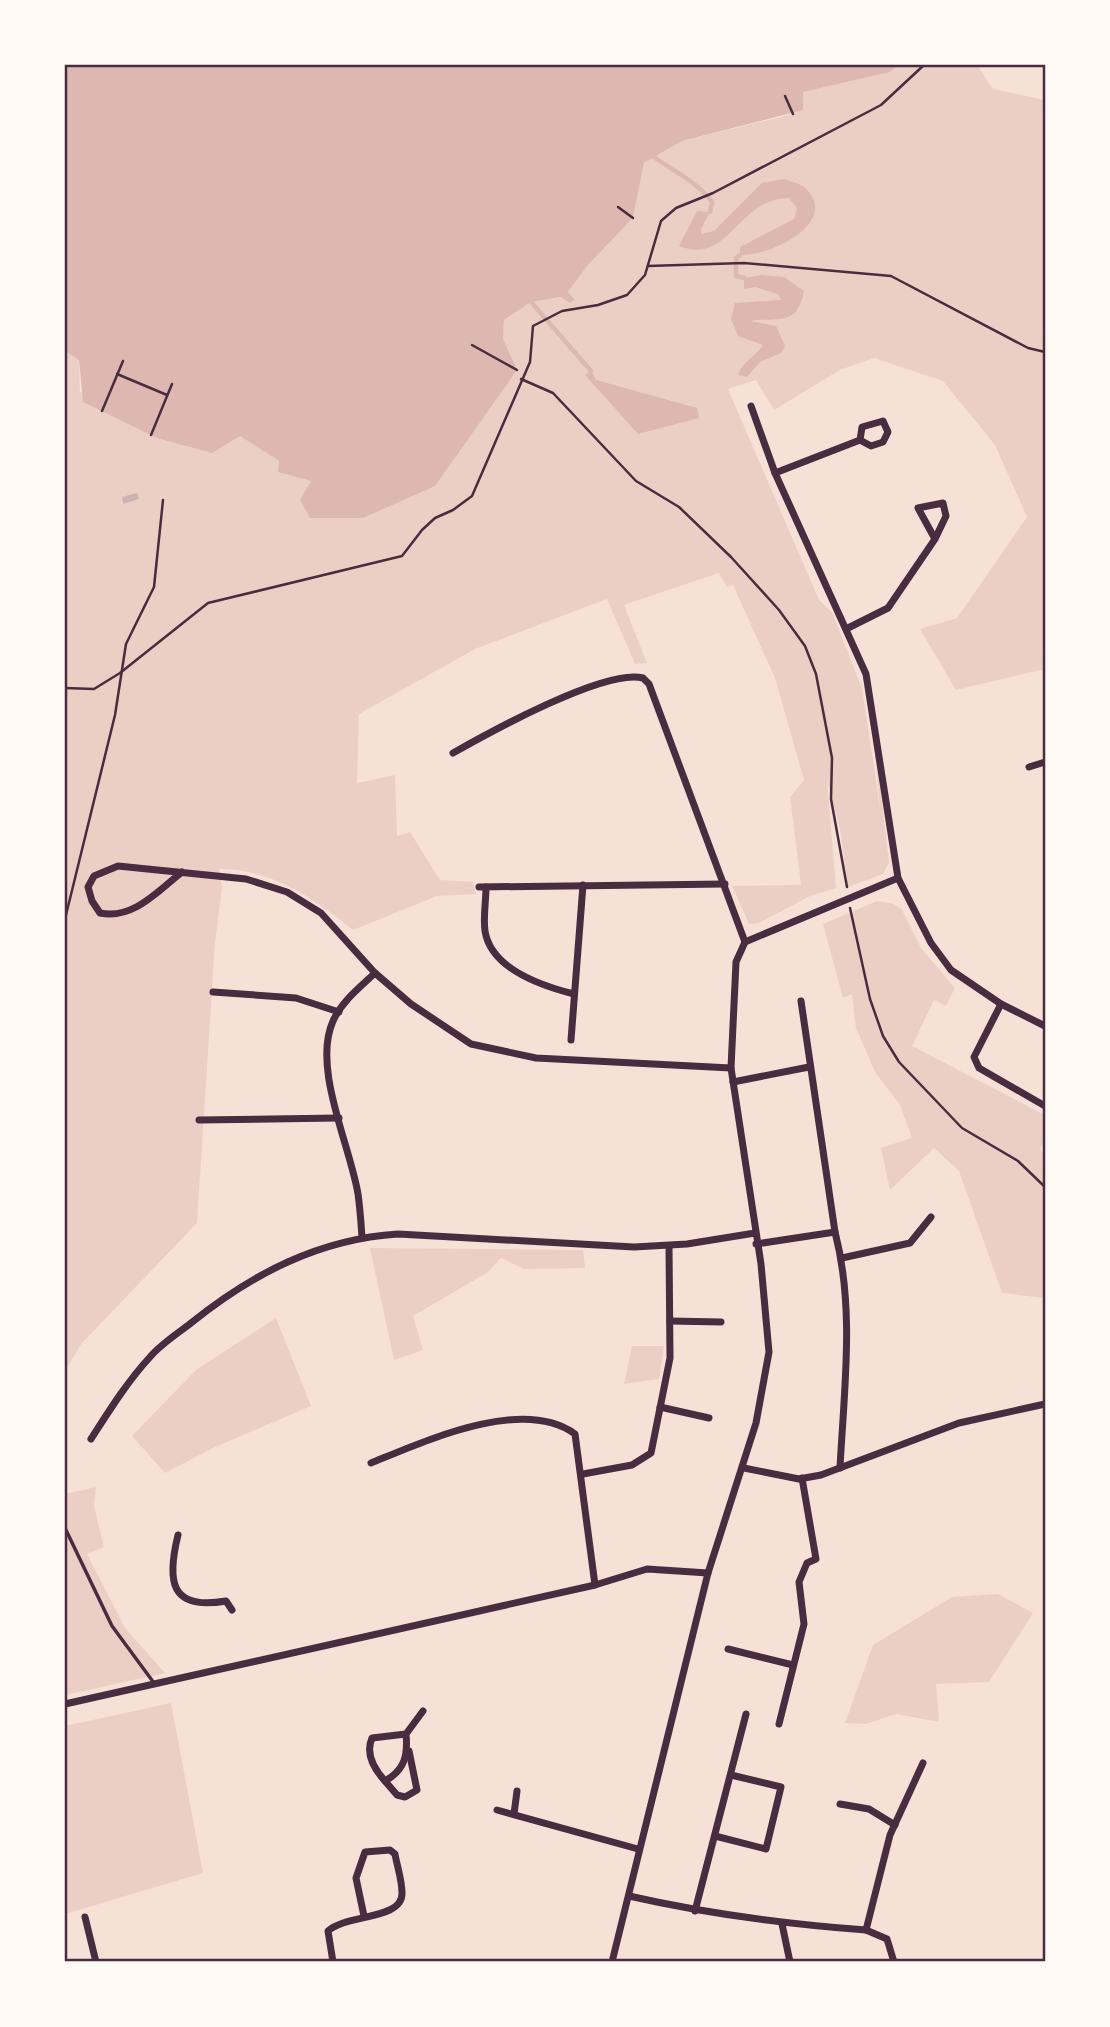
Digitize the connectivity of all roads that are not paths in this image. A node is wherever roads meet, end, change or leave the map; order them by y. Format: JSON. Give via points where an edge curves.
{"nodes":[{"id":1,"x":751,"y":406,"type":"dead end"},
{"id":2,"x":860,"y":440,"type":"dead end"},
{"id":3,"x":775,"y":473,"type":"junction"},
{"id":4,"x":935,"y":539,"type":"junction"},
{"id":5,"x":846,"y":629,"type":"junction"},
{"id":6,"x":453,"y":753,"type":"dead end"},
{"id":7,"x":1045,"y":762,"type":"edge"},
{"id":8,"x":1029,"y":767,"type":"dead end"},
{"id":9,"x":182,"y":872,"type":"junction"},
{"id":10,"x":898,"y":878,"type":"junction"},
{"id":11,"x":725,"y":884,"type":"junction"},
{"id":12,"x":583,"y":885,"type":"junction"},
{"id":13,"x":745,"y":942,"type":"junction"},
{"id":14,"x":375,"y":973,"type":"junction"},
{"id":15,"x":213,"y":992,"type":"dead end"},
{"id":16,"x":574,"y":995,"type":"junction"},
{"id":17,"x":801,"y":1001,"type":"dead end"},
{"id":18,"x":1001,"y":1003,"type":"junction"},
{"id":19,"x":338,"y":1012,"type":"junction"},
{"id":20,"x":1045,"y":1027,"type":"edge"},
{"id":21,"x":570,"y":1040,"type":"dead end"},
{"id":22,"x":809,"y":1067,"type":"junction"},
{"id":23,"x":731,"y":1068,"type":"junction"},
{"id":24,"x":733,"y":1082,"type":"junction"},
{"id":25,"x":1045,"y":1106,"type":"edge"},
{"id":26,"x":339,"y":1118,"type":"junction"},
{"id":27,"x":199,"y":1120,"type":"dead end"},
{"id":28,"x":931,"y":1217,"type":"dead end"},
{"id":29,"x":835,"y":1232,"type":"junction"},
{"id":30,"x":755,"y":1233,"type":"junction"},
{"id":31,"x":362,"y":1237,"type":"junction"},
{"id":32,"x":756,"y":1244,"type":"junction"},
{"id":33,"x":669,"y":1246,"type":"junction"},
{"id":34,"x":842,"y":1258,"type":"junction"},
{"id":35,"x":670,"y":1321,"type":"junction"},
{"id":36,"x":721,"y":1322,"type":"dead end"},
{"id":37,"x":1045,"y":1405,"type":"edge"},
{"id":38,"x":660,"y":1407,"type":"junction"},
{"id":39,"x":709,"y":1418,"type":"dead end"},
{"id":40,"x":91,"y":1439,"type":"dead end"},
{"id":41,"x":371,"y":1463,"type":"dead end"},
{"id":42,"x":744,"y":1468,"type":"junction"},
{"id":43,"x":840,"y":1468,"type":"junction"},
{"id":44,"x":583,"y":1474,"type":"junction"},
{"id":45,"x":802,"y":1478,"type":"junction"},
{"id":46,"x":65,"y":1528,"type":"edge"},
{"id":47,"x":178,"y":1535,"type":"dead end"},
{"id":48,"x":708,"y":1573,"type":"junction"},
{"id":49,"x":595,"y":1585,"type":"junction"},
{"id":50,"x":232,"y":1610,"type":"dead end"},
{"id":51,"x":728,"y":1649,"type":"dead end"},
{"id":52,"x":793,"y":1665,"type":"junction"},
{"id":53,"x":155,"y":1684,"type":"junction"},
{"id":54,"x":65,"y":1704,"type":"edge"},
{"id":55,"x":423,"y":1711,"type":"dead end"},
{"id":56,"x":746,"y":1714,"type":"dead end"},
{"id":57,"x":779,"y":1724,"type":"dead end"},
{"id":58,"x":406,"y":1734,"type":"junction"},
{"id":59,"x":407,"y":1749,"type":"junction"},
{"id":60,"x":923,"y":1763,"type":"dead end"},
{"id":61,"x":731,"y":1775,"type":"junction"},
{"id":62,"x":385,"y":1781,"type":"junction"},
{"id":63,"x":517,"y":1791,"type":"dead end"},
{"id":64,"x":840,"y":1804,"type":"dead end"},
{"id":65,"x":497,"y":1810,"type":"dead end"},
{"id":66,"x":514,"y":1814,"type":"junction"},
{"id":67,"x":895,"y":1825,"type":"junction"},
{"id":68,"x":715,"y":1836,"type":"junction"},
{"id":69,"x":638,"y":1849,"type":"junction"},
{"id":70,"x":629,"y":1896,"type":"junction"},
{"id":71,"x":695,"y":1911,"type":"junction"},
{"id":72,"x":364,"y":1916,"type":"junction"},
{"id":73,"x":85,"y":1917,"type":"dead end"},
{"id":74,"x":782,"y":1924,"type":"junction"},
{"id":75,"x":866,"y":1930,"type":"junction"},
{"id":76,"x":96,"y":1962,"type":"edge"},
{"id":77,"x":332,"y":1962,"type":"edge"},
{"id":78,"x":612,"y":1962,"type":"edge"},
{"id":79,"x":790,"y":1962,"type":"edge"},
{"id":80,"x":894,"y":1962,"type":"edge"}],
"edges":[{"from":1,"to":3,"type":"street"},
{"from":2,"to":3,"type":"street"},
{"from":3,"to":5,"type":"street"},
{"from":4,"to":4,"type":"street","via":[[946,516],[943,503],[918,508]]},
{"from":4,"to":5,"type":"street","via":[[888,608]]},
{"from":5,"to":10,"type":"street","via":[[866,674]]},
{"from":6,"to":11,"type":"street","via":[[511,720],[620,676],[643,678]]},
{"from":7,"to":8,"type":"street"},
{"from":9,"to":9,"type":"street","via":[[118,866],[94,876],[88,887],[100,913],[114,916],[135,909]]},
{"from":9,"to":14,"type":"street","via":[[246,879],[287,892],[321,913]]},
{"from":10,"to":13,"type":"street"},
{"from":10,"to":18,"type":"street","via":[[931,943],[951,970]]},
{"from":11,"to":12,"type":"street"},
{"from":11,"to":13,"type":"street"},
{"from":12,"to":16,"type":"street"},
{"from":12,"to":16,"type":"street","via":[[483,887],[485,930],[491,949],[511,969]]},
{"from":13,"to":23,"type":"street","via":[[736,962]]},
{"from":14,"to":19,"type":"street"},
{"from":14,"to":23,"type":"street","via":[[438,1024],[471,1044],[536,1058]]},
{"from":15,"to":19,"type":"street","via":[[296,998]]},
{"from":16,"to":21,"type":"street"},
{"from":17,"to":22,"type":"street"},
{"from":18,"to":20,"type":"street"},
{"from":18,"to":25,"type":"street","via":[[974,1057],[979,1068]]},
{"from":19,"to":26,"type":"street","via":[[327,1041]]},
{"from":22,"to":24,"type":"street"},
{"from":22,"to":29,"type":"street"},
{"from":23,"to":24,"type":"street"},
{"from":24,"to":30,"type":"street"},
{"from":26,"to":27,"type":"street"},
{"from":26,"to":31,"type":"street","via":[[358,1194]]},
{"from":28,"to":34,"type":"street","via":[[910,1243]]},
{"from":29,"to":32,"type":"street"},
{"from":29,"to":34,"type":"street"},
{"from":30,"to":32,"type":"street"},
{"from":30,"to":33,"type":"street"},
{"from":31,"to":33,"type":"street","via":[[398,1234],[561,1245]]},
{"from":31,"to":40,"type":"street","via":[[269,1269],[228,1293],[152,1354]]},
{"from":32,"to":42,"type":"street","via":[[769,1352]]},
{"from":33,"to":35,"type":"street"},
{"from":34,"to":43,"type":"street","via":[[847,1335]]},
{"from":35,"to":36,"type":"street"},
{"from":35,"to":38,"type":"street","via":[[670,1359]]},
{"from":37,"to":43,"type":"street","via":[[959,1423]]},
{"from":38,"to":39,"type":"street"},
{"from":38,"to":44,"type":"street","via":[[651,1453],[632,1465]]},
{"from":41,"to":44,"type":"street","via":[[477,1426],[535,1418],[563,1425],[575,1434]]},
{"from":42,"to":45,"type":"street"},
{"from":42,"to":48,"type":"street"},
{"from":43,"to":45,"type":"street"},
{"from":44,"to":49,"type":"street"},
{"from":45,"to":52,"type":"street","via":[[816,1559],[807,1563],[799,1582],[804,1624]]},
{"from":46,"to":53,"type":"lane","via":[[111,1626]]},
{"from":47,"to":50,"type":"street","via":[[171,1565],[174,1584],[184,1598],[204,1605],[226,1601]]},
{"from":48,"to":49,"type":"street","via":[[647,1569]]},
{"from":48,"to":69,"type":"street"},
{"from":49,"to":53,"type":"street"},
{"from":51,"to":52,"type":"street"},
{"from":52,"to":57,"type":"street"},
{"from":53,"to":54,"type":"street"},
{"from":55,"to":58,"type":"street"},
{"from":56,"to":61,"type":"street"},
{"from":58,"to":59,"type":"street"},
{"from":58,"to":62,"type":"street","via":[[372,1738],[368,1746],[374,1770]]},
{"from":59,"to":62,"type":"street","via":[[396,1775]]},
{"from":59,"to":62,"type":"street","via":[[417,1790],[405,1797],[397,1795]]},
{"from":60,"to":67,"type":"street"},
{"from":61,"to":68,"type":"street"},
{"from":61,"to":68,"type":"street","via":[[782,1787],[766,1849]]},
{"from":63,"to":66,"type":"street"},
{"from":64,"to":67,"type":"street","via":[[869,1809]]},
{"from":65,"to":66,"type":"street"},
{"from":66,"to":69,"type":"street"},
{"from":67,"to":75,"type":"street"},
{"from":68,"to":71,"type":"street"},
{"from":69,"to":70,"type":"street"},
{"from":70,"to":71,"type":"street"},
{"from":70,"to":78,"type":"street"},
{"from":71,"to":74,"type":"street"},
{"from":72,"to":72,"type":"street","via":[[392,1911],[400,1903],[395,1854],[390,1850],[365,1852],[356,1878]]},
{"from":72,"to":77,"type":"street","via":[[336,1923],[328,1931]]},
{"from":73,"to":76,"type":"street"},
{"from":74,"to":75,"type":"street"},
{"from":74,"to":79,"type":"street"},
{"from":75,"to":80,"type":"street","via":[[887,1939]]}]}
